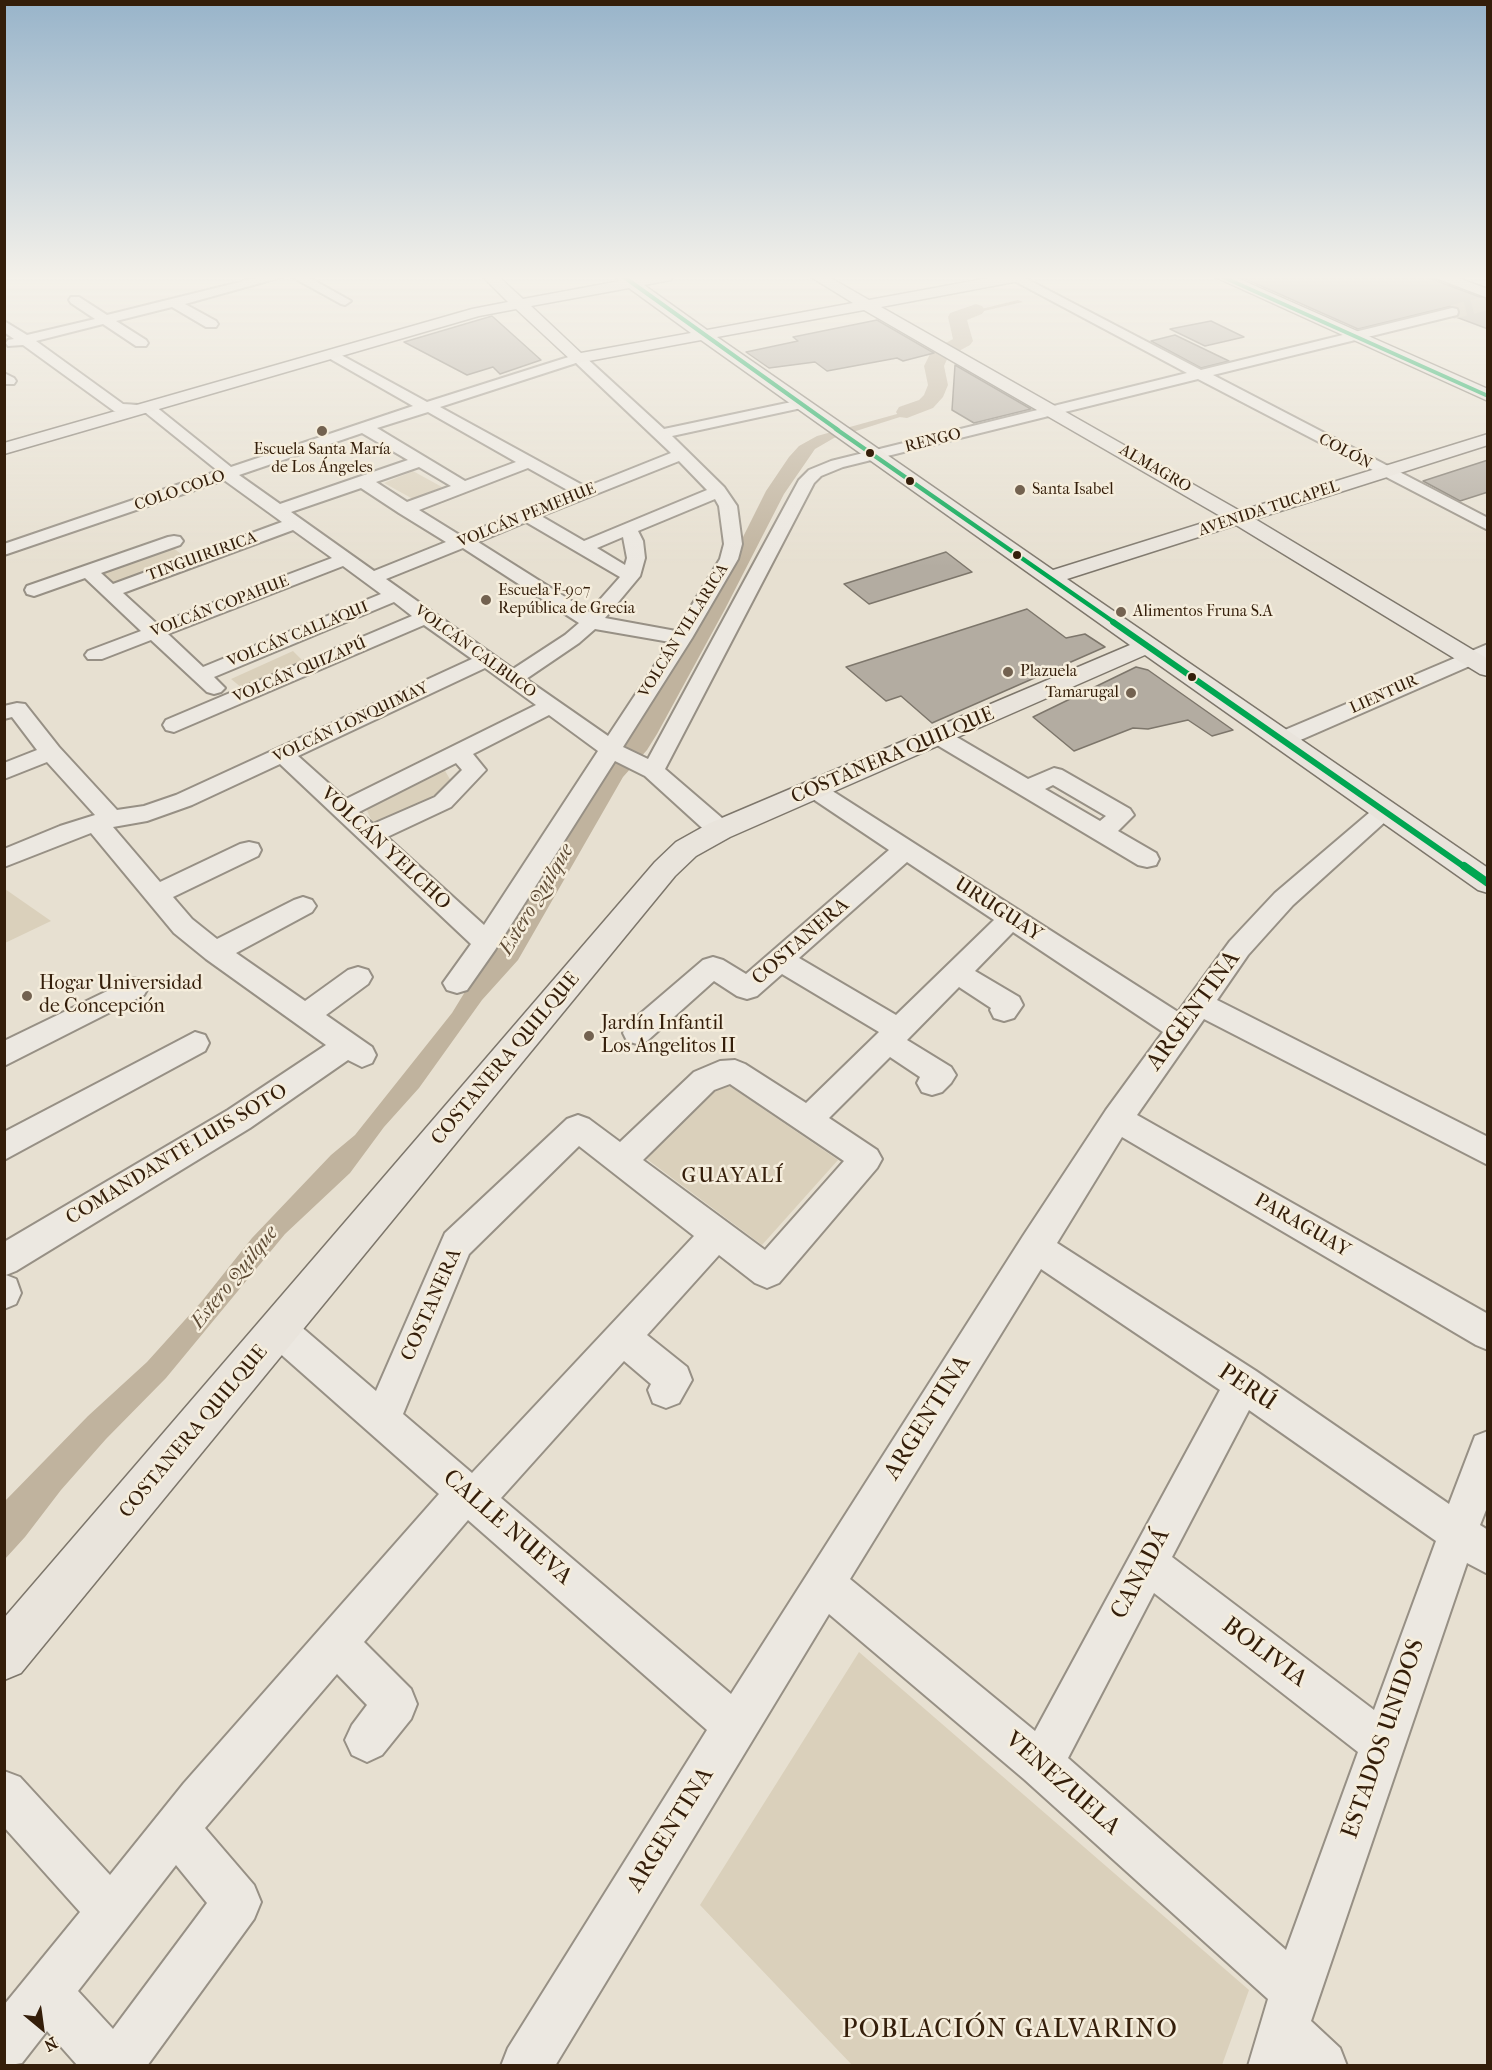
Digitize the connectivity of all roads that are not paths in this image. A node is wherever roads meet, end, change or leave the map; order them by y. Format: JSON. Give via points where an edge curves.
{"nodes":[{"id":1,"x":71,"y":374,"type":"edge"},
{"id":2,"x":238,"y":374,"type":"edge"},
{"id":3,"x":265,"y":374,"type":"edge"},
{"id":4,"x":368,"y":374,"type":"edge"},
{"id":5,"x":530,"y":374,"type":"edge"},
{"id":6,"x":595,"y":374,"type":"edge"},
{"id":7,"x":758,"y":374,"type":"edge"},
{"id":8,"x":989,"y":374,"type":"edge"},
{"id":9,"x":1195,"y":374,"type":"edge"},
{"id":10,"x":1209,"y":374,"type":"edge"},
{"id":11,"x":1438,"y":374,"type":"edge"},
{"id":12,"x":1200,"y":376,"type":"junction"},
{"id":13,"x":1488,"y":396,"type":"edge"},
{"id":14,"x":801,"y":404,"type":"junction"},
{"id":15,"x":428,"y":407,"type":"junction"},
{"id":16,"x":119,"y":408,"type":"junction"},
{"id":17,"x":147,"y":408,"type":"junction"},
{"id":18,"x":1055,"y":411,"type":"junction"},
{"id":19,"x":364,"y":427,"type":"junction"},
{"id":20,"x":661,"y":434,"type":"junction"},
{"id":21,"x":1488,"y":439,"type":"edge"},
{"id":22,"x":4,"y":440,"type":"edge"},
{"id":23,"x":4,"y":449,"type":"edge"},
{"id":24,"x":1488,"y":451,"type":"edge"},
{"id":25,"x":682,"y":454,"type":"junction"},
{"id":26,"x":873,"y":455,"type":"junction"},
{"id":27,"x":421,"y":461,"type":"junction"},
{"id":28,"x":530,"y":462,"type":"junction"},
{"id":29,"x":228,"y":475,"type":"junction"},
{"id":30,"x":1391,"y":476,"type":"junction"},
{"id":31,"x":362,"y":481,"type":"junction"},
{"id":32,"x":464,"y":487,"type":"junction"},
{"id":33,"x":718,"y":491,"type":"junction"},
{"id":34,"x":585,"y":493,"type":"junction"},
{"id":35,"x":133,"y":507,"type":"junction"},
{"id":36,"x":405,"y":509,"type":"junction"},
{"id":37,"x":278,"y":511,"type":"junction"},
{"id":38,"x":528,"y":516,"type":"junction"},
{"id":39,"x":295,"y":523,"type":"junction"},
{"id":40,"x":1247,"y":523,"type":"junction"},
{"id":41,"x":1488,"y":525,"type":"edge"},
{"id":42,"x":628,"y":529,"type":"junction"},
{"id":43,"x":174,"y":541,"type":"junction"},
{"id":44,"x":462,"y":542,"type":"junction"},
{"id":45,"x":736,"y":545,"type":"junction"},
{"id":46,"x":582,"y":548,"type":"junction"},
{"id":47,"x":765,"y":549,"type":"junction"},
{"id":48,"x":4,"y":550,"type":"edge"},
{"id":49,"x":197,"y":559,"type":"junction"},
{"id":50,"x":345,"y":559,"type":"junction"},
{"id":51,"x":88,"y":571,"type":"junction"},
{"id":52,"x":631,"y":576,"type":"junction"},
{"id":53,"x":372,"y":578,"type":"junction"},
{"id":54,"x":1056,"y":583,"type":"junction"},
{"id":55,"x":34,"y":590,"type":"dead end"},
{"id":56,"x":110,"y":591,"type":"junction"},
{"id":57,"x":395,"y":595,"type":"junction"},
{"id":58,"x":426,"y":617,"type":"junction"},
{"id":59,"x":591,"y":622,"type":"junction"},
{"id":60,"x":155,"y":632,"type":"junction"},
{"id":61,"x":682,"y":638,"type":"junction"},
{"id":62,"x":1147,"y":646,"type":"junction"},
{"id":63,"x":95,"y":655,"type":"dead end"},
{"id":64,"x":1481,"y":659,"type":"edge"},
{"id":65,"x":486,"y":660,"type":"junction"},
{"id":66,"x":201,"y":675,"type":"junction"},
{"id":67,"x":512,"y":679,"type":"junction"},
{"id":68,"x":229,"y":701,"type":"junction"},
{"id":69,"x":550,"y":706,"type":"junction"},
{"id":70,"x":4,"y":713,"type":"edge"},
{"id":71,"x":174,"y":725,"type":"dead end"},
{"id":72,"x":940,"y":737,"type":"junction"},
{"id":73,"x":1281,"y":740,"type":"junction"},
{"id":74,"x":612,"y":750,"type":"junction"},
{"id":75,"x":51,"y":752,"type":"junction"},
{"id":76,"x":459,"y":752,"type":"junction"},
{"id":77,"x":283,"y":754,"type":"junction"},
{"id":78,"x":646,"y":767,"type":"junction"},
{"id":79,"x":4,"y":772,"type":"edge"},
{"id":80,"x":815,"y":790,"type":"junction"},
{"id":81,"x":343,"y":810,"type":"junction"},
{"id":82,"x":1384,"y":812,"type":"junction"},
{"id":83,"x":104,"y":821,"type":"junction"},
{"id":84,"x":720,"y":830,"type":"junction"},
{"id":85,"x":370,"y":835,"type":"junction"},
{"id":86,"x":906,"y":849,"type":"junction"},
{"id":87,"x":249,"y":850,"type":"dead end"},
{"id":88,"x":4,"y":858,"type":"edge"},
{"id":89,"x":1147,"y":859,"type":"dead end"},
{"id":90,"x":1488,"y":883,"type":"edge"},
{"id":91,"x":155,"y":895,"type":"junction"},
{"id":92,"x":303,"y":906,"type":"dead end"},
{"id":93,"x":1012,"y":918,"type":"junction"},
{"id":94,"x":486,"y":943,"type":"junction"},
{"id":95,"x":215,"y":952,"type":"junction"},
{"id":96,"x":780,"y":960,"type":"junction"},
{"id":97,"x":957,"y":973,"type":"junction"},
{"id":98,"x":358,"y":977,"type":"dead end"},
{"id":99,"x":457,"y":983,"type":"dead end"},
{"id":100,"x":134,"y":988,"type":"dead end"},
{"id":101,"x":1004,"y":1010,"type":"dead end"},
{"id":102,"x":305,"y":1016,"type":"junction"},
{"id":103,"x":1190,"y":1017,"type":"junction"},
{"id":104,"x":637,"y":1033,"type":"dead end"},
{"id":105,"x":893,"y":1036,"type":"junction"},
{"id":106,"x":195,"y":1043,"type":"dead end"},
{"id":107,"x":4,"y":1055,"type":"edge"},
{"id":108,"x":932,"y":1083,"type":"dead end"},
{"id":109,"x":1117,"y":1119,"type":"junction"},
{"id":110,"x":808,"y":1120,"type":"junction"},
{"id":111,"x":4,"y":1147,"type":"edge"},
{"id":112,"x":1488,"y":1152,"type":"edge"},
{"id":113,"x":621,"y":1161,"type":"junction"},
{"id":114,"x":717,"y":1234,"type":"junction"},
{"id":115,"x":1035,"y":1247,"type":"junction"},
{"id":116,"x":4,"y":1260,"type":"edge"},
{"id":117,"x":279,"y":1330,"type":"junction"},
{"id":118,"x":1488,"y":1333,"type":"edge"},
{"id":119,"x":622,"y":1337,"type":"junction"},
{"id":120,"x":1243,"y":1384,"type":"junction"},
{"id":121,"x":666,"y":1390,"type":"dead end"},
{"id":122,"x":382,"y":1420,"type":"junction"},
{"id":123,"x":1488,"y":1449,"type":"edge"},
{"id":124,"x":471,"y":1496,"type":"junction"},
{"id":125,"x":1472,"y":1543,"type":"edge"},
{"id":126,"x":1147,"y":1563,"type":"junction"},
{"id":127,"x":824,"y":1584,"type":"junction"},
{"id":128,"x":336,"y":1643,"type":"junction"},
{"id":129,"x":4,"y":1656,"type":"edge"},
{"id":130,"x":735,"y":1726,"type":"junction"},
{"id":131,"x":367,"y":1740,"type":"dead end"},
{"id":132,"x":1382,"y":1743,"type":"junction"},
{"id":133,"x":1041,"y":1764,"type":"junction"},
{"id":134,"x":4,"y":1793,"type":"edge"},
{"id":135,"x":176,"y":1829,"type":"junction"},
{"id":136,"x":111,"y":1911,"type":"junction"},
{"id":137,"x":46,"y":1993,"type":"junction"},
{"id":138,"x":1284,"y":2028,"type":"edge"},
{"id":139,"x":4,"y":2045,"type":"edge"},
{"id":140,"x":114,"y":2066,"type":"edge"},
{"id":141,"x":526,"y":2066,"type":"edge"},
{"id":142,"x":1322,"y":2066,"type":"edge"}],
"edges":[{"from":1,"to":16,"type":"street"},
{"from":2,"to":16,"type":"main road"},
{"from":3,"to":17,"type":"main road"},
{"from":4,"to":15,"type":"street"},
{"from":5,"to":15,"type":"street","name":"COLO COLO"},
{"from":6,"to":20,"type":"street"},
{"from":7,"to":14,"type":"main road"},
{"from":8,"to":18,"type":"main road","name":"ALMAGRO"},
{"from":9,"to":12,"type":"street","name":"COLÓN"},
{"from":10,"to":12,"type":"street","name":"RENGO"},
{"from":11,"to":13,"type":"main road"},
{"from":12,"to":18,"type":"street","name":"RENGO"},
{"from":12,"to":30,"type":"street","name":"COLÓN"},
{"from":14,"to":20,"type":"street"},
{"from":14,"to":26,"type":"main road"},
{"from":15,"to":19,"type":"street","name":"COLO COLO"},
{"from":15,"to":28,"type":"street"},
{"from":16,"to":17,"type":"street"},
{"from":16,"to":22,"type":"main road"},
{"from":17,"to":23,"type":"main road"},
{"from":17,"to":29,"type":"street","name":"VOLCÁN CALBUCO"},
{"from":18,"to":26,"type":"street","name":"RENGO"},
{"from":18,"to":40,"type":"main road","name":"ALMAGRO"},
{"from":19,"to":27,"type":"street"},
{"from":19,"to":29,"type":"street","name":"COLO COLO"},
{"from":20,"to":25,"type":"street"},
{"from":21,"to":30,"type":"main road","name":"AVENIDA TUCAPEL"},
{"from":24,"to":30,"type":"main road","name":"AVENIDA TUCAPEL"},
{"from":25,"to":33,"type":"street"},
{"from":25,"to":34,"type":"street","name":"VOLCÁN PEMEHUE"},
{"from":26,"to":47,"type":"street","name":"RENGO","via":[[811,475]]},
{"from":26,"to":54,"type":"main road"},
{"from":27,"to":31,"type":"street"},
{"from":27,"to":32,"type":"street"},
{"from":28,"to":32,"type":"street"},
{"from":28,"to":34,"type":"street"},
{"from":29,"to":35,"type":"street","name":"COLO COLO"},
{"from":29,"to":37,"type":"street","name":"VOLCÁN CALBUCO"},
{"from":30,"to":40,"type":"main road","name":"AVENIDA TUCAPEL"},
{"from":30,"to":41,"type":"street","name":"COLÓN"},
{"from":31,"to":36,"type":"street"},
{"from":31,"to":37,"type":"street"},
{"from":32,"to":36,"type":"street"},
{"from":33,"to":42,"type":"street"},
{"from":33,"to":45,"type":"street","name":"VOLCÁN VILLARICA","via":[[728,506]]},
{"from":34,"to":38,"type":"street","name":"VOLCÁN PEMEHUE"},
{"from":35,"to":43,"type":"street"},
{"from":35,"to":48,"type":"street","name":"COLO COLO"},
{"from":36,"to":44,"type":"street"},
{"from":37,"to":39,"type":"street","name":"VOLCÁN CALBUCO"},
{"from":38,"to":44,"type":"street","name":"VOLCÁN PEMEHUE"},
{"from":38,"to":46,"type":"street"},
{"from":39,"to":49,"type":"street","name":"TINGUIRIRICA"},
{"from":39,"to":50,"type":"street","name":"VOLCÁN CALBUCO"},
{"from":40,"to":54,"type":"main road","name":"AVENIDA TUCAPEL"},
{"from":40,"to":64,"type":"main road","name":"ALMAGRO"},
{"from":42,"to":46,"type":"street"},
{"from":42,"to":52,"type":"street","via":[[636,558]]},
{"from":43,"to":49,"type":"street"},
{"from":43,"to":51,"type":"street"},
{"from":44,"to":53,"type":"street","name":"VOLCÁN PEMEHUE"},
{"from":44,"to":59,"type":"street"},
{"from":45,"to":47,"type":"street"},
{"from":45,"to":61,"type":"street","name":"VOLCÁN VILLARICA"},
{"from":46,"to":52,"type":"street"},
{"from":47,"to":78,"type":"street","name":"RENGO"},
{"from":49,"to":56,"type":"street","name":"TINGUIRIRICA"},
{"from":50,"to":53,"type":"street","name":"VOLCÁN CALBUCO"},
{"from":50,"to":60,"type":"street","name":"VOLCÁN COPAHUE"},
{"from":51,"to":55,"type":"street"},
{"from":51,"to":56,"type":"street"},
{"from":52,"to":59,"type":"street"},
{"from":53,"to":57,"type":"street","name":"VOLCÁN CALBUCO"},
{"from":54,"to":62,"type":"main road"},
{"from":56,"to":60,"type":"street"},
{"from":57,"to":58,"type":"street","name":"VOLCÁN CALBUCO"},
{"from":57,"to":66,"type":"street","name":"VOLCÁN CALLAQUI"},
{"from":58,"to":65,"type":"street","name":"VOLCÁN CALBUCO"},
{"from":58,"to":68,"type":"street","name":"VOLCÁN QUIZAPÚ"},
{"from":59,"to":61,"type":"street"},
{"from":59,"to":67,"type":"street"},
{"from":60,"to":63,"type":"street","name":"VOLCÁN COPAHUE"},
{"from":60,"to":66,"type":"street"},
{"from":61,"to":74,"type":"street","name":"VOLCÁN VILLARICA"},
{"from":62,"to":72,"type":"main road","name":"COSTANERA QUILQUE"},
{"from":62,"to":73,"type":"main road"},
{"from":64,"to":73,"type":"street","name":"LIENTUR"},
{"from":65,"to":67,"type":"street","name":"VOLCÁN CALBUCO"},
{"from":65,"to":77,"type":"street","name":"VOLCÁN LONQUIMAY"},
{"from":66,"to":68,"type":"street"},
{"from":67,"to":69,"type":"street","name":"VOLCÁN CALBUCO"},
{"from":68,"to":71,"type":"street","name":"VOLCÁN QUIZAPÚ"},
{"from":69,"to":74,"type":"street","name":"VOLCÁN CALBUCO"},
{"from":69,"to":76,"type":"street"},
{"from":70,"to":75,"type":"street","via":[[17,709]]},
{"from":72,"to":80,"type":"main road","name":"COSTANERA QUILQUE"},
{"from":72,"to":89,"type":"street"},
{"from":73,"to":82,"type":"main road"},
{"from":74,"to":78,"type":"street","name":"VOLCÁN CALBUCO"},
{"from":74,"to":94,"type":"street","name":"VOLCÁN VILLARICA"},
{"from":75,"to":79,"type":"street"},
{"from":75,"to":83,"type":"street"},
{"from":76,"to":81,"type":"street"},
{"from":76,"to":85,"type":"street","via":[[475,770],[443,802]]},
{"from":77,"to":81,"type":"street","name":"VOLCÁN YELCHO"},
{"from":77,"to":83,"type":"street","name":"VOLCÁN LONQUIMAY","via":[[147,813]]},
{"from":78,"to":84,"type":"street","name":"VOLCÁN CALBUCO"},
{"from":80,"to":84,"type":"main road","name":"COSTANERA QUILQUE"},
{"from":80,"to":86,"type":"street","name":"URUGUAY"},
{"from":81,"to":85,"type":"street","name":"VOLCÁN YELCHO"},
{"from":82,"to":90,"type":"main road"},
{"from":82,"to":103,"type":"street","name":"ARGENTINA","via":[[1260,924]]},
{"from":83,"to":88,"type":"street","name":"VOLCÁN LONQUIMAY"},
{"from":83,"to":91,"type":"street"},
{"from":84,"to":117,"type":"main road","name":"COSTANERA QUILQUE","via":[[686,849],[665,869]]},
{"from":85,"to":94,"type":"street","name":"VOLCÁN YELCHO"},
{"from":86,"to":93,"type":"street","name":"URUGUAY"},
{"from":86,"to":96,"type":"street","name":"COSTANERA"},
{"from":87,"to":91,"type":"street"},
{"from":91,"to":95,"type":"street","via":[[183,926]]},
{"from":92,"to":95,"type":"street"},
{"from":93,"to":97,"type":"street"},
{"from":93,"to":103,"type":"street","name":"URUGUAY"},
{"from":94,"to":99,"type":"street","name":"VOLCÁN VILLARICA"},
{"from":95,"to":102,"type":"street"},
{"from":96,"to":104,"type":"street","name":"COSTANERA","via":[[747,989],[712,967]]},
{"from":96,"to":105,"type":"street"},
{"from":97,"to":101,"type":"street","via":[[1009,1005]]},
{"from":97,"to":105,"type":"street"},
{"from":98,"to":102,"type":"street"},
{"from":100,"to":107,"type":"street"},
{"from":102,"to":116,"type":"street","name":"COMANDANTE LUIS SOTO","via":[[355,1051]]},
{"from":103,"to":109,"type":"street","name":"ARGENTINA"},
{"from":103,"to":112,"type":"street","name":"URUGUAY"},
{"from":105,"to":108,"type":"street","via":[[940,1075]]},
{"from":105,"to":110,"type":"street"},
{"from":106,"to":111,"type":"street"},
{"from":109,"to":115,"type":"street","name":"ARGENTINA"},
{"from":109,"to":118,"type":"street","name":"PARAGUAY"},
{"from":110,"to":113,"type":"street","via":[[735,1072],[720,1073],[705,1081]]},
{"from":110,"to":114,"type":"street","via":[[866,1159],[767,1272]]},
{"from":113,"to":114,"type":"street"},
{"from":113,"to":122,"type":"street","name":"COSTANERA","via":[[578,1128],[457,1244]]},
{"from":114,"to":119,"type":"street"},
{"from":115,"to":120,"type":"street","name":"PERÚ"},
{"from":115,"to":127,"type":"street","name":"ARGENTINA"},
{"from":117,"to":122,"type":"street","name":"CALLE NUEVA"},
{"from":117,"to":129,"type":"main road","name":"COSTANERA QUILQUE"},
{"from":119,"to":121,"type":"street","via":[[674,1380]]},
{"from":119,"to":124,"type":"street"},
{"from":120,"to":125,"type":"street","name":"PERÚ"},
{"from":120,"to":126,"type":"street","name":"CANADÁ"},
{"from":122,"to":124,"type":"street","name":"CALLE NUEVA"},
{"from":123,"to":125,"type":"street","name":"ESTADOS UNIDOS"},
{"from":124,"to":128,"type":"street"},
{"from":124,"to":130,"type":"street","name":"CALLE NUEVA"},
{"from":125,"to":132,"type":"street","name":"ESTADOS UNIDOS"},
{"from":126,"to":132,"type":"street","name":"BOLIVIA"},
{"from":126,"to":133,"type":"street","name":"CANADÁ"},
{"from":127,"to":130,"type":"street","name":"ARGENTINA"},
{"from":127,"to":133,"type":"street","name":"VENEZUELA"},
{"from":128,"to":131,"type":"street","via":[[396,1704]]},
{"from":128,"to":135,"type":"street"},
{"from":130,"to":141,"type":"street","name":"ARGENTINA"},
{"from":132,"to":138,"type":"street","name":"ESTADOS UNIDOS"},
{"from":133,"to":138,"type":"street","name":"VENEZUELA"},
{"from":134,"to":136,"type":"street"},
{"from":135,"to":136,"type":"street"},
{"from":135,"to":140,"type":"street","via":[[237,1902]]},
{"from":136,"to":137,"type":"street"},
{"from":137,"to":139,"type":"street"},
{"from":137,"to":140,"type":"street"},
{"from":138,"to":142,"type":"street","name":"VENEZUELA"}]}
